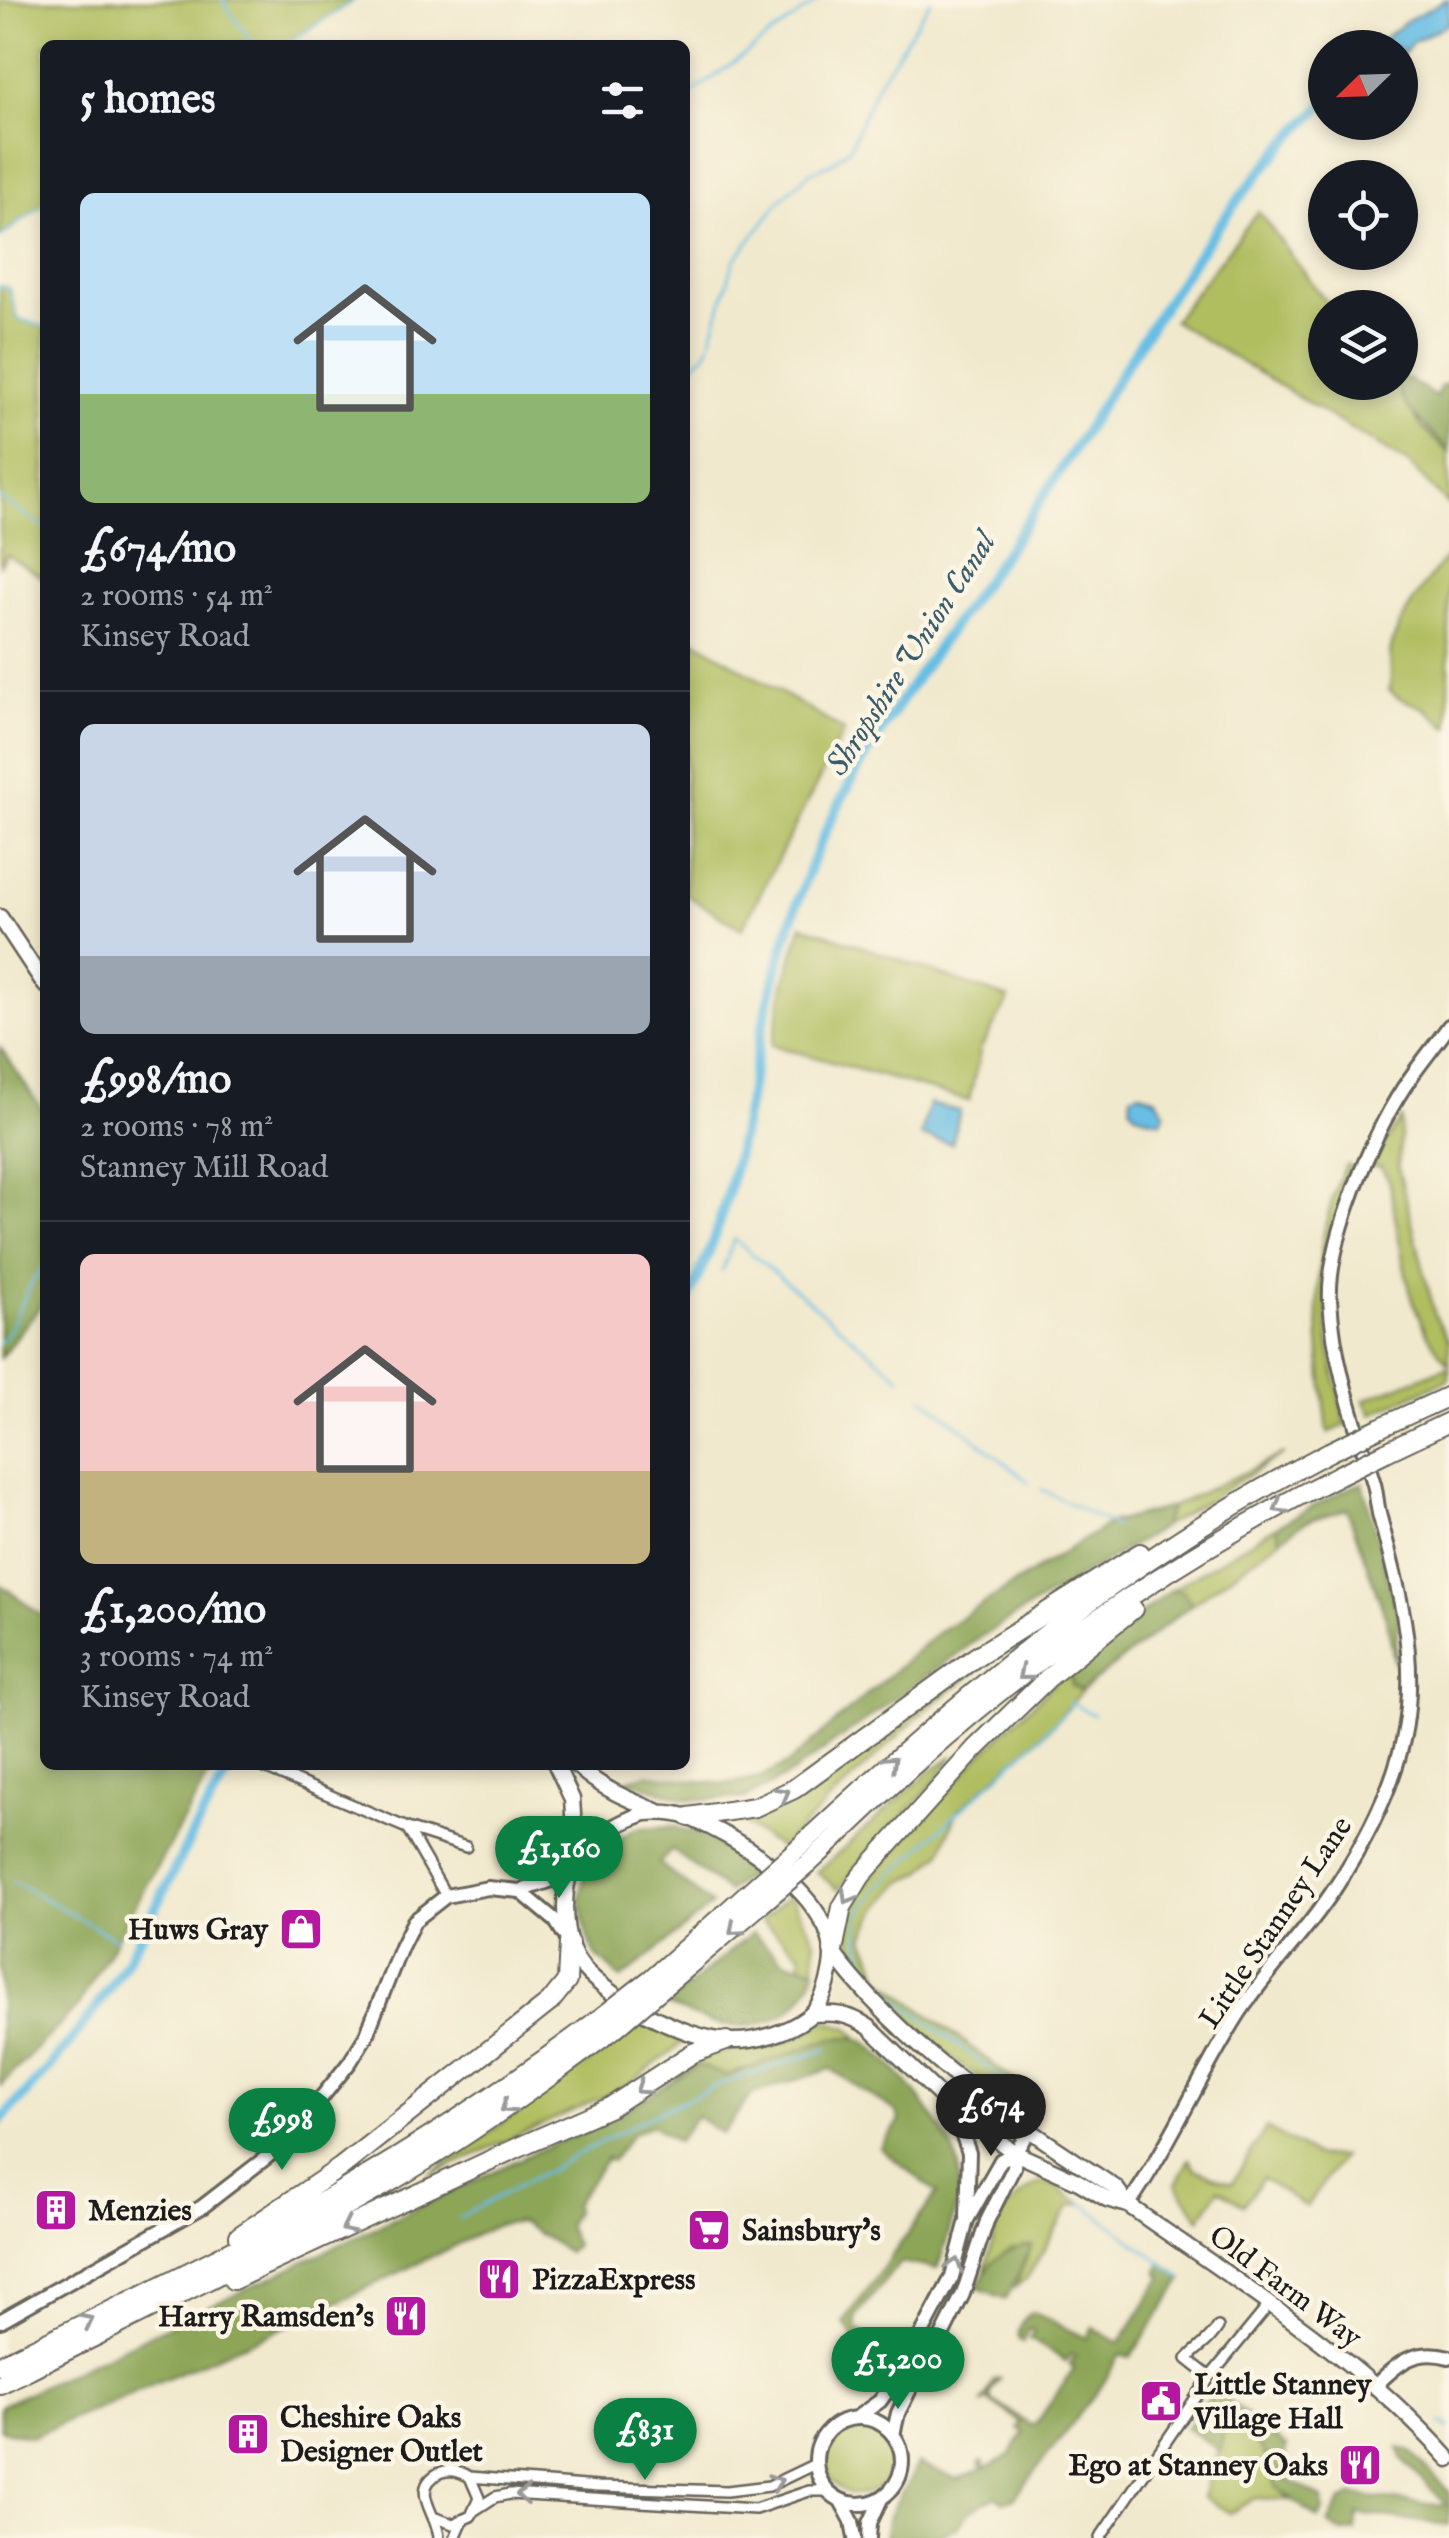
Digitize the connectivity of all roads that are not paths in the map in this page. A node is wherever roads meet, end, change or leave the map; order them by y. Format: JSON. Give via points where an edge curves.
{"nodes":[{"id":1,"x":0,"y":917,"type":"edge"},
{"id":2,"x":40,"y":977,"type":"edge"},
{"id":3,"x":1449,"y":1026,"type":"edge"},
{"id":4,"x":1449,"y":1396,"type":"edge"},
{"id":5,"x":1449,"y":1422,"type":"edge"},
{"id":6,"x":1237,"y":1502,"type":"junction"},
{"id":7,"x":1221,"y":1542,"type":"junction"},
{"id":8,"x":270,"y":1770,"type":"edge"},
{"id":9,"x":558,"y":1770,"type":"edge"},
{"id":10,"x":582,"y":1770,"type":"edge"},
{"id":11,"x":660,"y":1812,"type":"junction"},
{"id":12,"x":689,"y":1817,"type":"junction"},
{"id":13,"x":406,"y":1828,"type":"junction"},
{"id":14,"x":466,"y":1847,"type":"dead end"},
{"id":15,"x":801,"y":1858,"type":"junction"},
{"id":16,"x":575,"y":1861,"type":"junction"},
{"id":17,"x":520,"y":1891,"type":"junction"},
{"id":18,"x":446,"y":1896,"type":"junction"},
{"id":19,"x":569,"y":1942,"type":"junction"},
{"id":20,"x":833,"y":1952,"type":"junction"},
{"id":21,"x":812,"y":2014,"type":"junction"},
{"id":22,"x":608,"y":2023,"type":"junction"},
{"id":23,"x":726,"y":2041,"type":"junction"},
{"id":24,"x":953,"y":2108,"type":"junction"},
{"id":25,"x":1029,"y":2130,"type":"junction"},
{"id":26,"x":1015,"y":2153,"type":"junction"},
{"id":27,"x":1128,"y":2205,"type":"junction"},
{"id":28,"x":967,"y":2220,"type":"junction"},
{"id":29,"x":180,"y":2275,"type":"junction"},
{"id":30,"x":1268,"y":2305,"type":"junction"},
{"id":31,"x":0,"y":2322,"type":"edge"},
{"id":32,"x":1218,"y":2327,"type":"dead end"},
{"id":33,"x":101,"y":2333,"type":"junction"},
{"id":34,"x":1449,"y":2357,"type":"edge"},
{"id":35,"x":0,"y":2365,"type":"edge"},
{"id":36,"x":1210,"y":2377,"type":"junction"},
{"id":37,"x":0,"y":2384,"type":"edge"},
{"id":38,"x":1374,"y":2388,"type":"junction"},
{"id":39,"x":856,"y":2418,"type":"junction"},
{"id":40,"x":894,"y":2435,"type":"junction"},
{"id":41,"x":1449,"y":2459,"type":"edge"},
{"id":42,"x":815,"y":2464,"type":"junction"},
{"id":43,"x":470,"y":2477,"type":"junction"},
{"id":44,"x":828,"y":2491,"type":"junction"},
{"id":45,"x":882,"y":2497,"type":"junction"},
{"id":46,"x":841,"y":2500,"type":"junction"},
{"id":47,"x":476,"y":2510,"type":"junction"},
{"id":48,"x":433,"y":2517,"type":"junction"},
{"id":49,"x":462,"y":2522,"type":"junction"},
{"id":50,"x":439,"y":2538,"type":"edge"},
{"id":51,"x":455,"y":2538,"type":"edge"},
{"id":52,"x":854,"y":2538,"type":"edge"},
{"id":53,"x":870,"y":2538,"type":"edge"},
{"id":54,"x":1100,"y":2538,"type":"edge"}],
"edges":[{"from":1,"to":2,"type":"main road"},
{"from":3,"to":27,"type":"street","name":"Little Stanney Lane","via":[[1403,1089],[1371,1150],[1340,1233],[1330,1296],[1341,1384],[1375,1489],[1410,1655],[1408,1710],[1395,1770],[1335,1889],[1239,2014]]},
{"from":4,"to":6,"type":"highway","bridge":true},
{"from":5,"to":7,"type":"highway","one_way":true,"bridge":true},
{"from":12,"to":6,"type":"highway","one_way":true,"via":[[755,1807],[794,1789],[1010,1635],[1136,1555]]},
{"from":15,"to":6,"type":"highway","one_way":true,"via":[[909,1745],[1023,1650]]},
{"from":7,"to":15,"type":"highway","one_way":true,"via":[[1034,1666]]},
{"from":7,"to":20,"type":"highway","one_way":true,"via":[[1048,1678],[976,1749],[860,1876],[842,1907]]},
{"from":8,"to":13,"type":"street"},
{"from":9,"to":16,"type":"main road","via":[[572,1799]]},
{"from":10,"to":11,"type":"main road","via":[[618,1796]]},
{"from":11,"to":12,"type":"main road"},
{"from":11,"to":16,"type":"main road","via":[[623,1820]]},
{"from":12,"to":20,"type":"main road","via":[[765,1862],[794,1888],[825,1927]]},
{"from":13,"to":14,"type":"street"},
{"from":13,"to":18,"type":"street"},
{"from":15,"to":22,"type":"highway","bridge":true,"via":[[652,1978]]},
{"from":16,"to":17,"type":"street","via":[[558,1878]]},
{"from":16,"to":19,"type":"main road","via":[[565,1907]]},
{"from":17,"to":18,"type":"street","via":[[488,1888]]},
{"from":17,"to":19,"type":"street","via":[[556,1921]]},
{"from":18,"to":31,"type":"street","via":[[414,1921],[366,2036],[285,2144],[202,2206]]},
{"from":19,"to":23,"type":"main road","via":[[592,1979],[687,2030]]},
{"from":19,"to":29,"type":"highway","via":[[567,1981],[550,2002],[341,2166]]},
{"from":20,"to":21,"type":"main road","via":[[825,1993]]},
{"from":20,"to":25,"type":"main road","name":"Old Farm Way","via":[[905,2034]]},
{"from":21,"to":23,"type":"main road","via":[[777,2034]]},
{"from":21,"to":24,"type":"main road","name":"Old Farm Way","via":[[853,2016]]},
{"from":22,"to":29,"type":"highway","via":[[374,2172]]},
{"from":22,"to":33,"type":"highway","one_way":true,"via":[[488,2120],[383,2186]]},
{"from":23,"to":33,"type":"highway","one_way":true,"via":[[693,2053],[610,2107],[206,2293]]},
{"from":24,"to":26,"type":"main road","name":"Old Farm Way"},
{"from":24,"to":28,"type":"street","via":[[969,2152]]},
{"from":25,"to":26,"type":"street"},
{"from":25,"to":27,"type":"main road","name":"Old Farm Way","via":[[1116,2188]]},
{"from":26,"to":27,"type":"main road","name":"Old Farm Way"},
{"from":26,"to":28,"type":"street","via":[[1001,2160]]},
{"from":26,"to":40,"type":"street","via":[[963,2294],[898,2413]]},
{"from":27,"to":30,"type":"main road","name":"Old Farm Way"},
{"from":39,"to":28,"type":"street","one_way":true,"via":[[880,2401],[931,2322]]},
{"from":35,"to":29,"type":"highway","one_way":true},
{"from":30,"to":36,"type":"street"},
{"from":30,"to":38,"type":"main road","name":"Old Farm Way"},
{"from":32,"to":36,"type":"street","via":[[1187,2359]]},
{"from":33,"to":37,"type":"highway"},
{"from":34,"to":38,"type":"street","via":[[1409,2357]]},
{"from":36,"to":54,"type":"street"},
{"from":38,"to":41,"type":"main road","name":"Old Farm Way"},
{"from":39,"to":40,"type":"street"},
{"from":39,"to":42,"type":"street","via":[[830,2428]]},
{"from":40,"to":45,"type":"street","via":[[900,2475]]},
{"from":43,"to":42,"type":"street","one_way":true,"via":[[728,2491],[769,2486]]},
{"from":42,"to":44,"type":"street"},
{"from":43,"to":47,"type":"street"},
{"from":43,"to":48,"type":"street","via":[[448,2470],[432,2479],[424,2498]]},
{"from":44,"to":46,"type":"street"},
{"from":44,"to":47,"type":"street","one_way":true,"via":[[756,2509],[510,2494]]},
{"from":45,"to":46,"type":"street","via":[[860,2504]]},
{"from":45,"to":53,"type":"street"},
{"from":46,"to":52,"type":"street"},
{"from":47,"to":49,"type":"street"},
{"from":48,"to":49,"type":"street"},
{"from":48,"to":50,"type":"street"},
{"from":49,"to":51,"type":"street"}]}
